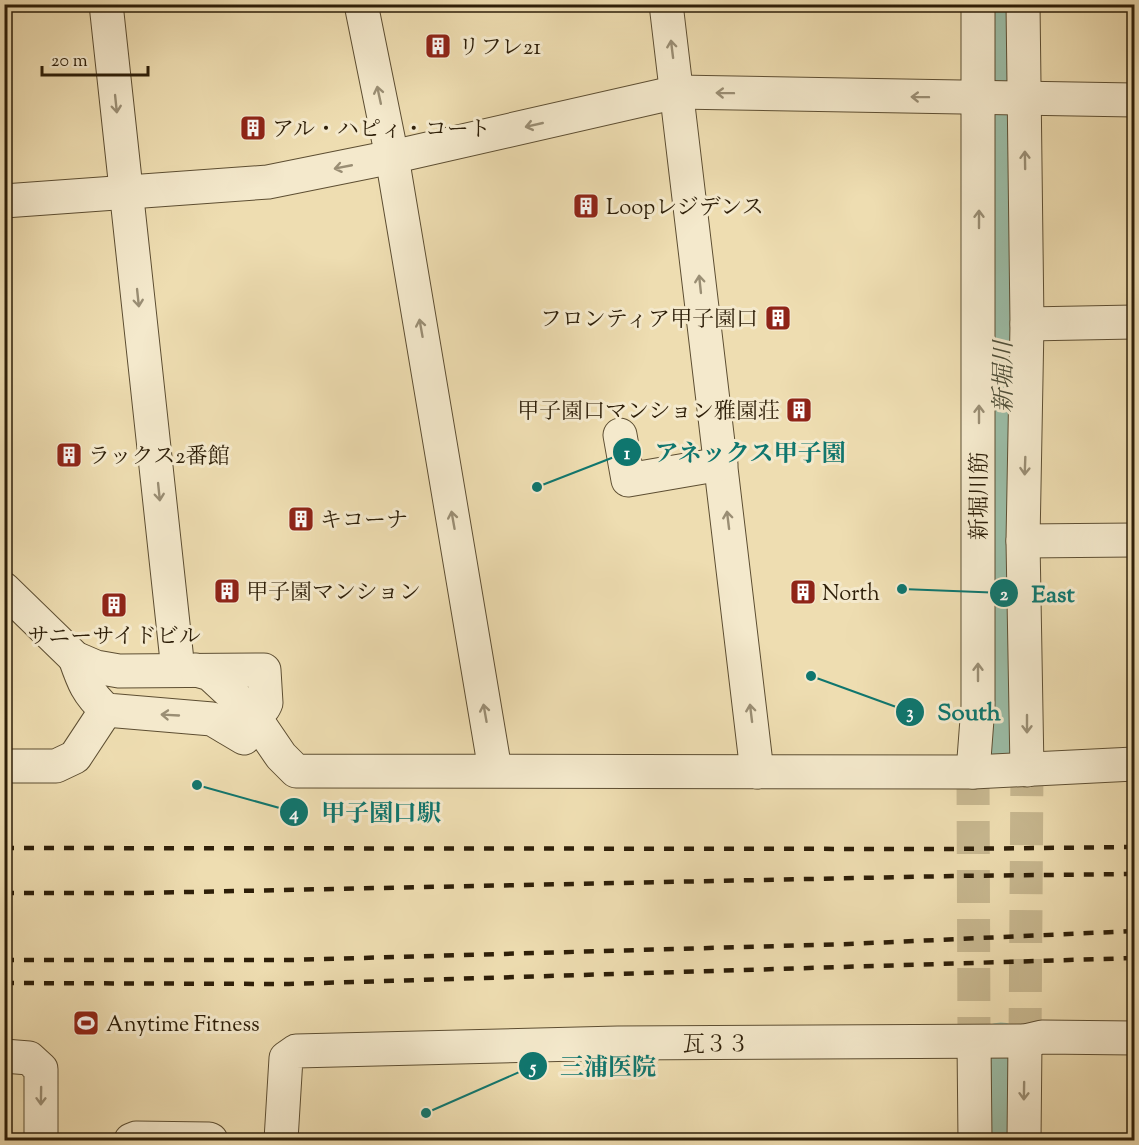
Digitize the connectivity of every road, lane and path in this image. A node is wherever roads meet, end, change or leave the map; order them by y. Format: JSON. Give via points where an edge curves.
{"nodes":[{"id":1,"x":106,"y":4,"type":"edge"},
{"id":2,"x":361,"y":4,"type":"edge"},
{"id":3,"x":666,"y":4,"type":"edge"},
{"id":4,"x":978,"y":4,"type":"edge"},
{"id":5,"x":1023,"y":4,"type":"edge"},
{"id":6,"x":677,"y":92,"type":"junction"},
{"id":7,"x":1002,"y":98,"type":"junction"},
{"id":8,"x":1134,"y":100,"type":"edge"},
{"id":9,"x":392,"y":157,"type":"junction"},
{"id":10,"x":126,"y":191,"type":"junction"},
{"id":11,"x":4,"y":201,"type":"edge"},
{"id":12,"x":1134,"y":322,"type":"edge"},
{"id":13,"x":1027,"y":324,"type":"junction"},
{"id":14,"x":620,"y":435,"type":"dead end"},
{"id":15,"x":721,"y":464,"type":"junction"},
{"id":16,"x":1134,"y":540,"type":"edge"},
{"id":17,"x":1023,"y":541,"type":"junction"},
{"id":18,"x":4,"y":589,"type":"edge"},
{"id":19,"x":187,"y":670,"type":"junction"},
{"id":20,"x":80,"y":671,"type":"junction"},
{"id":21,"x":106,"y":710,"type":"junction"},
{"id":22,"x":238,"y":720,"type":"junction"},
{"id":23,"x":1134,"y":764,"type":"edge"},
{"id":24,"x":4,"y":766,"type":"edge"},
{"id":25,"x":495,"y":770,"type":"junction"},
{"id":26,"x":1027,"y":770,"type":"junction"},
{"id":27,"x":757,"y":772,"type":"junction"},
{"id":28,"x":973,"y":772,"type":"junction"},
{"id":29,"x":1134,"y":1038,"type":"edge"},
{"id":30,"x":1025,"y":1041,"type":"junction"},
{"id":31,"x":974,"y":1042,"type":"junction"},
{"id":32,"x":17,"y":1057,"type":"edge"},
{"id":33,"x":41,"y":1140,"type":"edge"},
{"id":34,"x":131,"y":1140,"type":"edge"},
{"id":35,"x":211,"y":1140,"type":"edge"},
{"id":36,"x":281,"y":1140,"type":"edge"},
{"id":37,"x":975,"y":1140,"type":"edge"},
{"id":38,"x":1024,"y":1140,"type":"edge"}],
"edges":[{"from":1,"to":10,"type":"street","one_way":true},
{"from":9,"to":2,"type":"street","one_way":true},
{"from":6,"to":3,"type":"street","one_way":true},
{"from":4,"to":7,"type":"street","name":"新堀川筋"},
{"from":5,"to":7,"type":"street"},
{"from":7,"to":6,"type":"street","one_way":true},
{"from":6,"to":9,"type":"street","one_way":true},
{"from":15,"to":6,"type":"street","one_way":true},
{"from":7,"to":8,"type":"street"},
{"from":13,"to":7,"type":"street","one_way":true},
{"from":28,"to":7,"type":"street","name":"新堀川筋","one_way":true},
{"from":9,"to":10,"type":"street","one_way":true,"via":[[267,182]]},
{"from":25,"to":9,"type":"street","one_way":true},
{"from":10,"to":11,"type":"street"},
{"from":10,"to":19,"type":"street","one_way":true},
{"from":12,"to":13,"type":"street"},
{"from":13,"to":17,"type":"street","one_way":true},
{"from":14,"to":15,"type":"street","via":[[628,480]]},
{"from":27,"to":15,"type":"street","one_way":true},
{"from":16,"to":17,"type":"street"},
{"from":17,"to":26,"type":"street","one_way":true},
{"from":18,"to":20,"type":"street"},
{"from":19,"to":20,"type":"street","via":[[119,671],[96,667]]},
{"from":19,"to":22,"type":"street","via":[[210,674]]},
{"from":20,"to":21,"type":"street","via":[[94,699]]},
{"from":22,"to":21,"type":"street","one_way":true},
{"from":21,"to":24,"type":"street","via":[[75,758],[56,766]]},
{"from":22,"to":25,"type":"street","via":[[262,752],[281,756],[296,771]]},
{"from":23,"to":26,"type":"street"},
{"from":25,"to":27,"type":"street"},
{"from":26,"to":28,"type":"street"},
{"from":27,"to":28,"type":"street"},
{"from":29,"to":30,"type":"street","name":"瓦３３","via":[[1042,1036]]},
{"from":30,"to":31,"type":"street","name":"瓦３３"},
{"from":30,"to":38,"type":"street","one_way":true},
{"from":31,"to":36,"type":"street","name":"瓦３３","via":[[618,1043],[296,1051],[286,1058]]},
{"from":31,"to":37,"type":"street"},
{"from":32,"to":33,"type":"street","one_way":true,"via":[[42,1069]]},
{"from":34,"to":35,"type":"street"}]}
